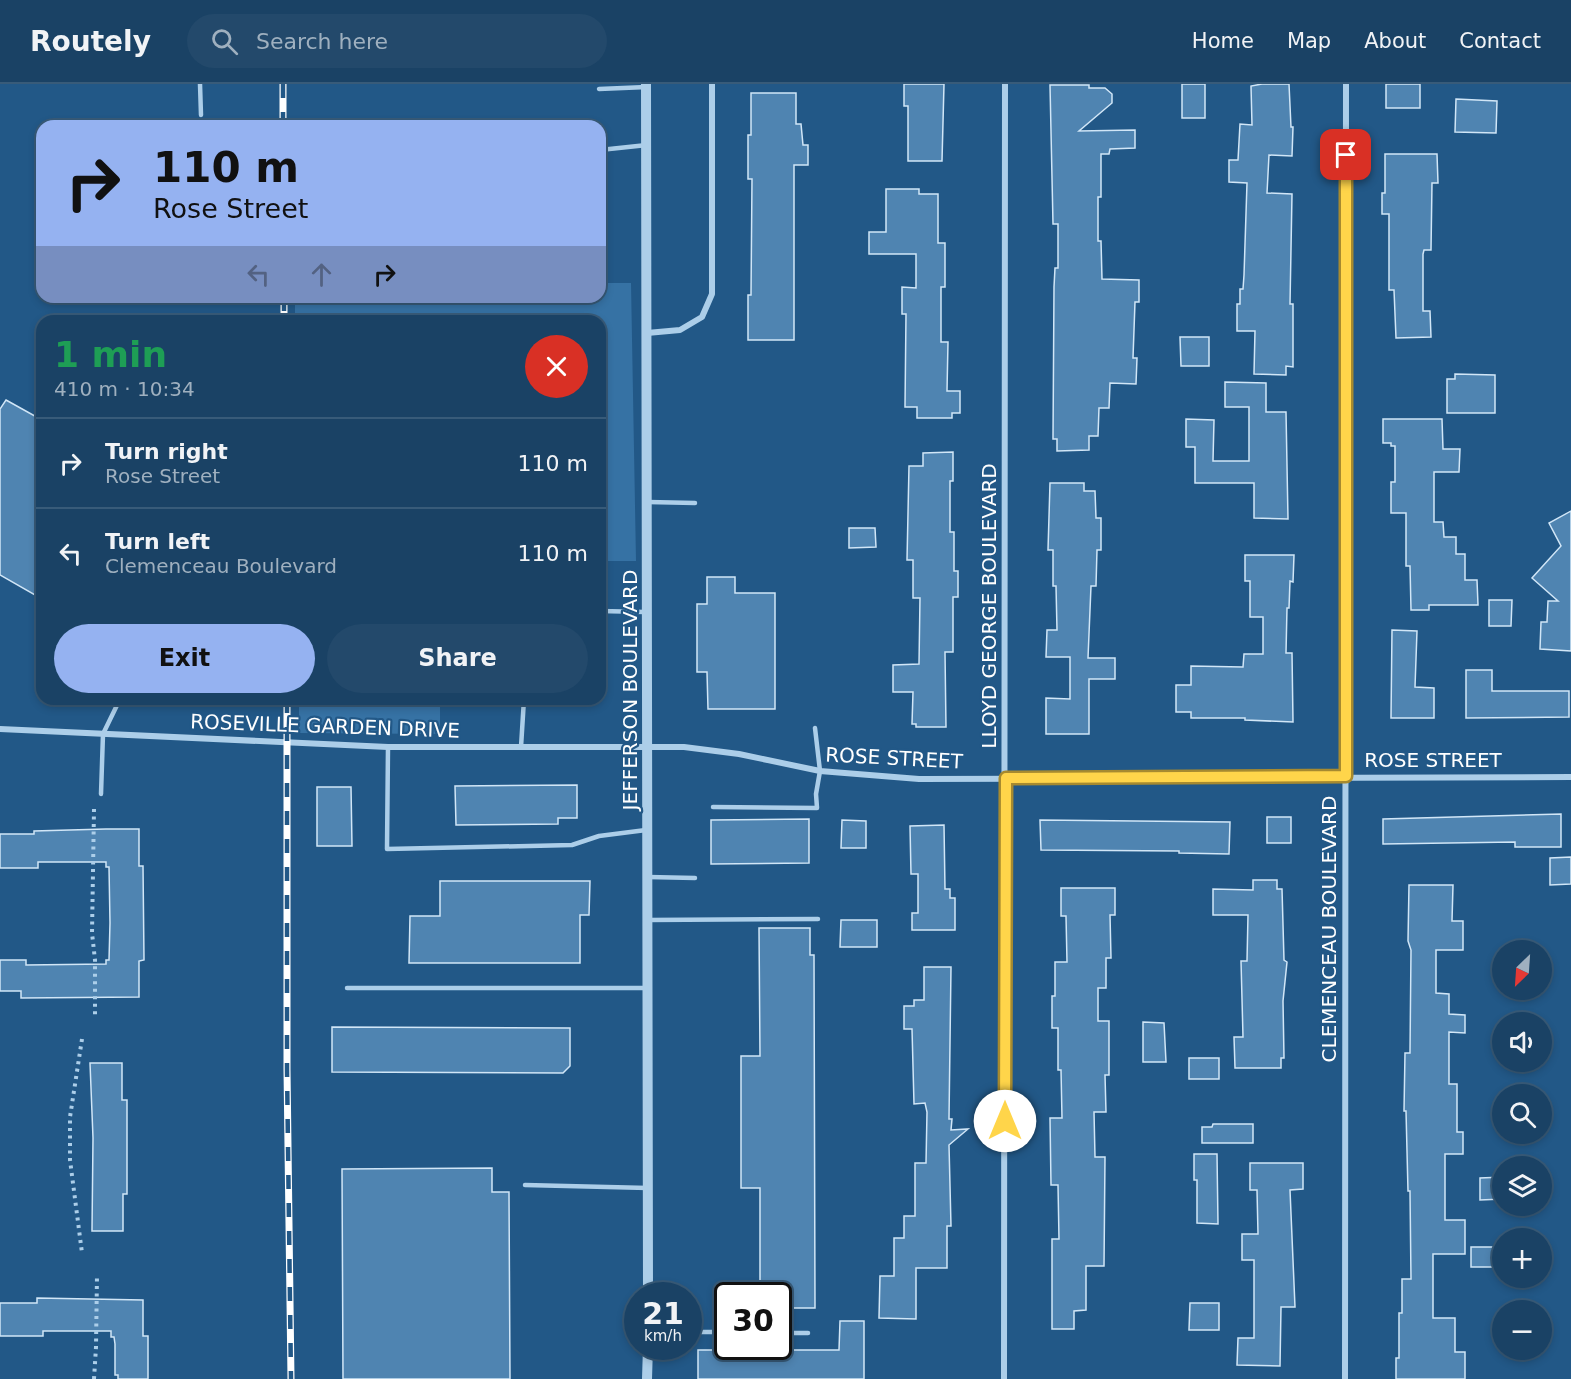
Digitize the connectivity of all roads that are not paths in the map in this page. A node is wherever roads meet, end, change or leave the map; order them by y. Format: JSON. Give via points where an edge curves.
{"nodes":[{"id":1,"x":200,"y":84,"type":"edge"},
{"id":2,"x":712,"y":84,"type":"edge"},
{"id":3,"x":1005,"y":84,"type":"edge"},
{"id":4,"x":1347,"y":84,"type":"edge"},
{"id":5,"x":646,"y":85,"type":"edge"},
{"id":6,"x":599,"y":89,"type":"dead end"},
{"id":7,"x":201,"y":115,"type":"dead end"},
{"id":8,"x":647,"y":145,"type":"junction"},
{"id":9,"x":606,"y":149,"type":"edge"},
{"id":10,"x":647,"y":333,"type":"junction"},
{"id":11,"x":648,"y":502,"type":"junction"},
{"id":12,"x":695,"y":503,"type":"dead end"},
{"id":13,"x":606,"y":611,"type":"edge"},
{"id":14,"x":648,"y":612,"type":"junction"},
{"id":15,"x":117,"y":705,"type":"edge"},
{"id":16,"x":524,"y":705,"type":"edge"},
{"id":17,"x":815,"y":728,"type":"dead end"},
{"id":18,"x":0,"y":729,"type":"edge"},
{"id":19,"x":103,"y":734,"type":"junction"},
{"id":20,"x":388,"y":747,"type":"junction"},
{"id":21,"x":521,"y":747,"type":"junction"},
{"id":22,"x":649,"y":748,"type":"junction"},
{"id":23,"x":820,"y":771,"type":"junction"},
{"id":24,"x":1346,"y":776,"type":"junction"},
{"id":25,"x":1571,"y":777,"type":"edge"},
{"id":26,"x":1006,"y":778,"type":"junction"},
{"id":27,"x":101,"y":794,"type":"dead end"},
{"id":28,"x":712,"y":807,"type":"dead end"},
{"id":29,"x":648,"y":830,"type":"junction"},
{"id":30,"x":648,"y":877,"type":"junction"},
{"id":31,"x":695,"y":878,"type":"dead end"},
{"id":32,"x":818,"y":919,"type":"dead end"},
{"id":33,"x":648,"y":920,"type":"junction"},
{"id":34,"x":347,"y":988,"type":"dead end"},
{"id":35,"x":648,"y":988,"type":"junction"},
{"id":36,"x":525,"y":1185,"type":"dead end"},
{"id":37,"x":648,"y":1188,"type":"junction"},
{"id":38,"x":648,"y":1282,"type":"edge"},
{"id":39,"x":792,"y":1333,"type":"edge"},
{"id":40,"x":808,"y":1333,"type":"dead end"},
{"id":41,"x":648,"y":1360,"type":"edge"},
{"id":42,"x":647,"y":1379,"type":"edge"},
{"id":43,"x":1004,"y":1379,"type":"edge"},
{"id":44,"x":1345,"y":1379,"type":"edge"}],
"edges":[{"from":1,"to":7,"type":"lane"},
{"from":2,"to":10,"type":"street","via":[[712,294],[702,317],[680,330]]},
{"from":3,"to":26,"type":"street","name":"LLOYD GEORGE BOULEVARD"},
{"from":4,"to":24,"type":"street","name":"CLEMENCEAU BOULEVARD"},
{"from":5,"to":6,"type":"lane"},
{"from":5,"to":8,"type":"street","name":"JEFFERSON BOULEVARD"},
{"from":8,"to":9,"type":"lane"},
{"from":8,"to":10,"type":"street","name":"JEFFERSON BOULEVARD"},
{"from":10,"to":11,"type":"street","name":"JEFFERSON BOULEVARD"},
{"from":11,"to":12,"type":"lane"},
{"from":11,"to":14,"type":"street","name":"JEFFERSON BOULEVARD"},
{"from":13,"to":14,"type":"lane"},
{"from":14,"to":22,"type":"street","name":"JEFFERSON BOULEVARD"},
{"from":15,"to":19,"type":"lane"},
{"from":16,"to":21,"type":"lane"},
{"from":17,"to":23,"type":"lane"},
{"from":18,"to":19,"type":"street","name":"ROSEVILLE GARDEN DRIVE"},
{"from":19,"to":20,"type":"street","name":"ROSEVILLE GARDEN DRIVE"},
{"from":19,"to":27,"type":"lane"},
{"from":20,"to":21,"type":"street","name":"ROSEVILLE GARDEN DRIVE"},
{"from":20,"to":29,"type":"lane","via":[[387,849],[572,845],[599,836]]},
{"from":21,"to":22,"type":"street","name":"ROSEVILLE GARDEN DRIVE"},
{"from":22,"to":23,"type":"street","name":"ROSE STREET","via":[[684,747],[739,754]]},
{"from":22,"to":29,"type":"street","name":"JEFFERSON BOULEVARD"},
{"from":23,"to":26,"type":"street","name":"ROSE STREET","via":[[919,778]]},
{"from":23,"to":28,"type":"lane","via":[[817,808]]},
{"from":24,"to":25,"type":"street","name":"ROSE STREET"},
{"from":24,"to":26,"type":"street","name":"ROSE STREET"},
{"from":24,"to":44,"type":"street","name":"CLEMENCEAU BOULEVARD"},
{"from":26,"to":43,"type":"street","name":"LLOYD GEORGE BOULEVARD"},
{"from":29,"to":30,"type":"street","name":"JEFFERSON BOULEVARD"},
{"from":30,"to":31,"type":"lane"},
{"from":30,"to":33,"type":"street","name":"JEFFERSON BOULEVARD"},
{"from":32,"to":33,"type":"lane"},
{"from":33,"to":35,"type":"street","name":"JEFFERSON BOULEVARD"},
{"from":34,"to":35,"type":"lane"},
{"from":35,"to":37,"type":"street","name":"JEFFERSON BOULEVARD"},
{"from":36,"to":37,"type":"lane"},
{"from":37,"to":38,"type":"street","name":"JEFFERSON BOULEVARD"},
{"from":39,"to":40,"type":"lane"},
{"from":41,"to":42,"type":"street"}]}
